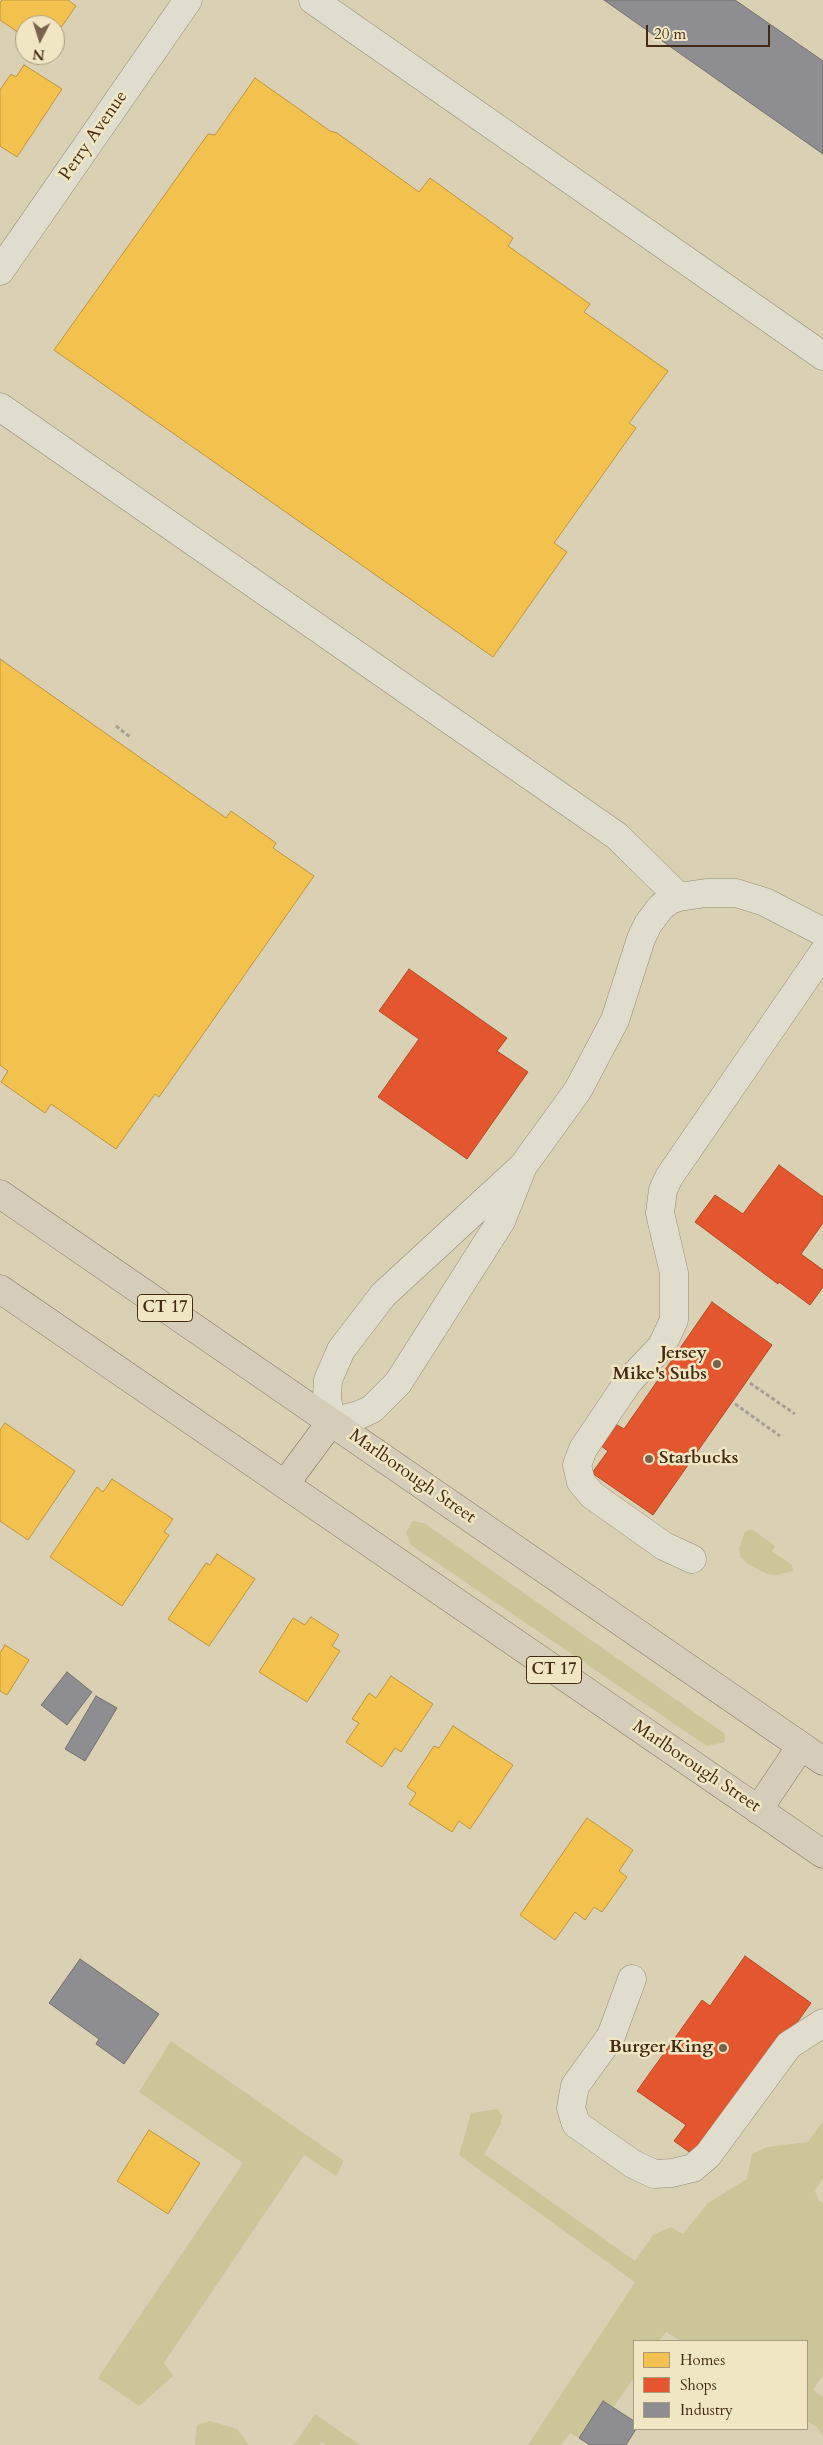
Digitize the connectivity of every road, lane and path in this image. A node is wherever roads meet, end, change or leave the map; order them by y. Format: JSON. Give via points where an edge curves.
{"nodes":[{"id":1,"x":188,"y":0,"type":"edge"},
{"id":2,"x":313,"y":0,"type":"edge"},
{"id":3,"x":0,"y":271,"type":"edge"},
{"id":4,"x":823,"y":356,"type":"edge"},
{"id":5,"x":0,"y":407,"type":"edge"},
{"id":6,"x":116,"y":726,"type":"dead end"},
{"id":7,"x":130,"y":737,"type":"dead end"},
{"id":8,"x":679,"y":897,"type":"junction"},
{"id":9,"x":823,"y":932,"type":"edge"},
{"id":10,"x":823,"y":953,"type":"edge"},
{"id":11,"x":523,"y":1166,"type":"junction"},
{"id":12,"x":0,"y":1194,"type":"edge"},
{"id":13,"x":0,"y":1289,"type":"edge"},
{"id":14,"x":750,"y":1383,"type":"dead end"},
{"id":15,"x":735,"y":1404,"type":"dead end"},
{"id":16,"x":795,"y":1414,"type":"dead end"},
{"id":17,"x":331,"y":1422,"type":"junction"},
{"id":18,"x":780,"y":1436,"type":"dead end"},
{"id":19,"x":285,"y":1484,"type":"junction"},
{"id":20,"x":692,"y":1559,"type":"dead end"},
{"id":21,"x":812,"y":1754,"type":"edge"},
{"id":22,"x":758,"y":1810,"type":"junction"},
{"id":23,"x":823,"y":1854,"type":"edge"},
{"id":24,"x":632,"y":1979,"type":"dead end"},
{"id":25,"x":823,"y":2022,"type":"edge"}],
"edges":[{"from":1,"to":3,"type":"street","name":"Perry Avenue"},
{"from":2,"to":4,"type":"street"},
{"from":5,"to":8,"type":"street","via":[[616,836]]},
{"from":6,"to":7,"type":"path"},
{"from":8,"to":9,"type":"street","via":[[736,893],[765,902]]},
{"from":8,"to":11,"type":"street","via":[[661,907],[648,924],[605,1042],[578,1090]]},
{"from":10,"to":20,"type":"street","via":[[666,1184],[660,1213],[674,1273],[674,1320],[662,1346],[628,1382],[582,1449],[577,1464],[581,1482],[592,1495],[664,1546]]},
{"from":11,"to":17,"type":"street","via":[[501,1221],[398,1383],[372,1409]]},
{"from":11,"to":17,"type":"street","via":[[403,1276],[360,1323],[341,1350],[328,1380]]},
{"from":12,"to":17,"type":"highway","name":"Marlborough Street","number":"CT 17"},
{"from":13,"to":19,"type":"highway","name":"Marlborough Street","number":"CT 17"},
{"from":14,"to":16,"type":"path"},
{"from":15,"to":18,"type":"path"},
{"from":17,"to":19,"type":"highway"},
{"from":17,"to":21,"type":"highway","name":"Marlborough Street","number":"CT 17"},
{"from":19,"to":22,"type":"highway","name":"Marlborough Street","number":"CT 17"},
{"from":21,"to":22,"type":"highway"},
{"from":22,"to":23,"type":"highway","name":"Marlborough Street","number":"CT 17"},
{"from":24,"to":25,"type":"street","via":[[611,2036],[575,2086],[571,2108],[576,2124],[632,2164],[654,2174],[693,2168],[708,2155],[789,2046]]}]}
